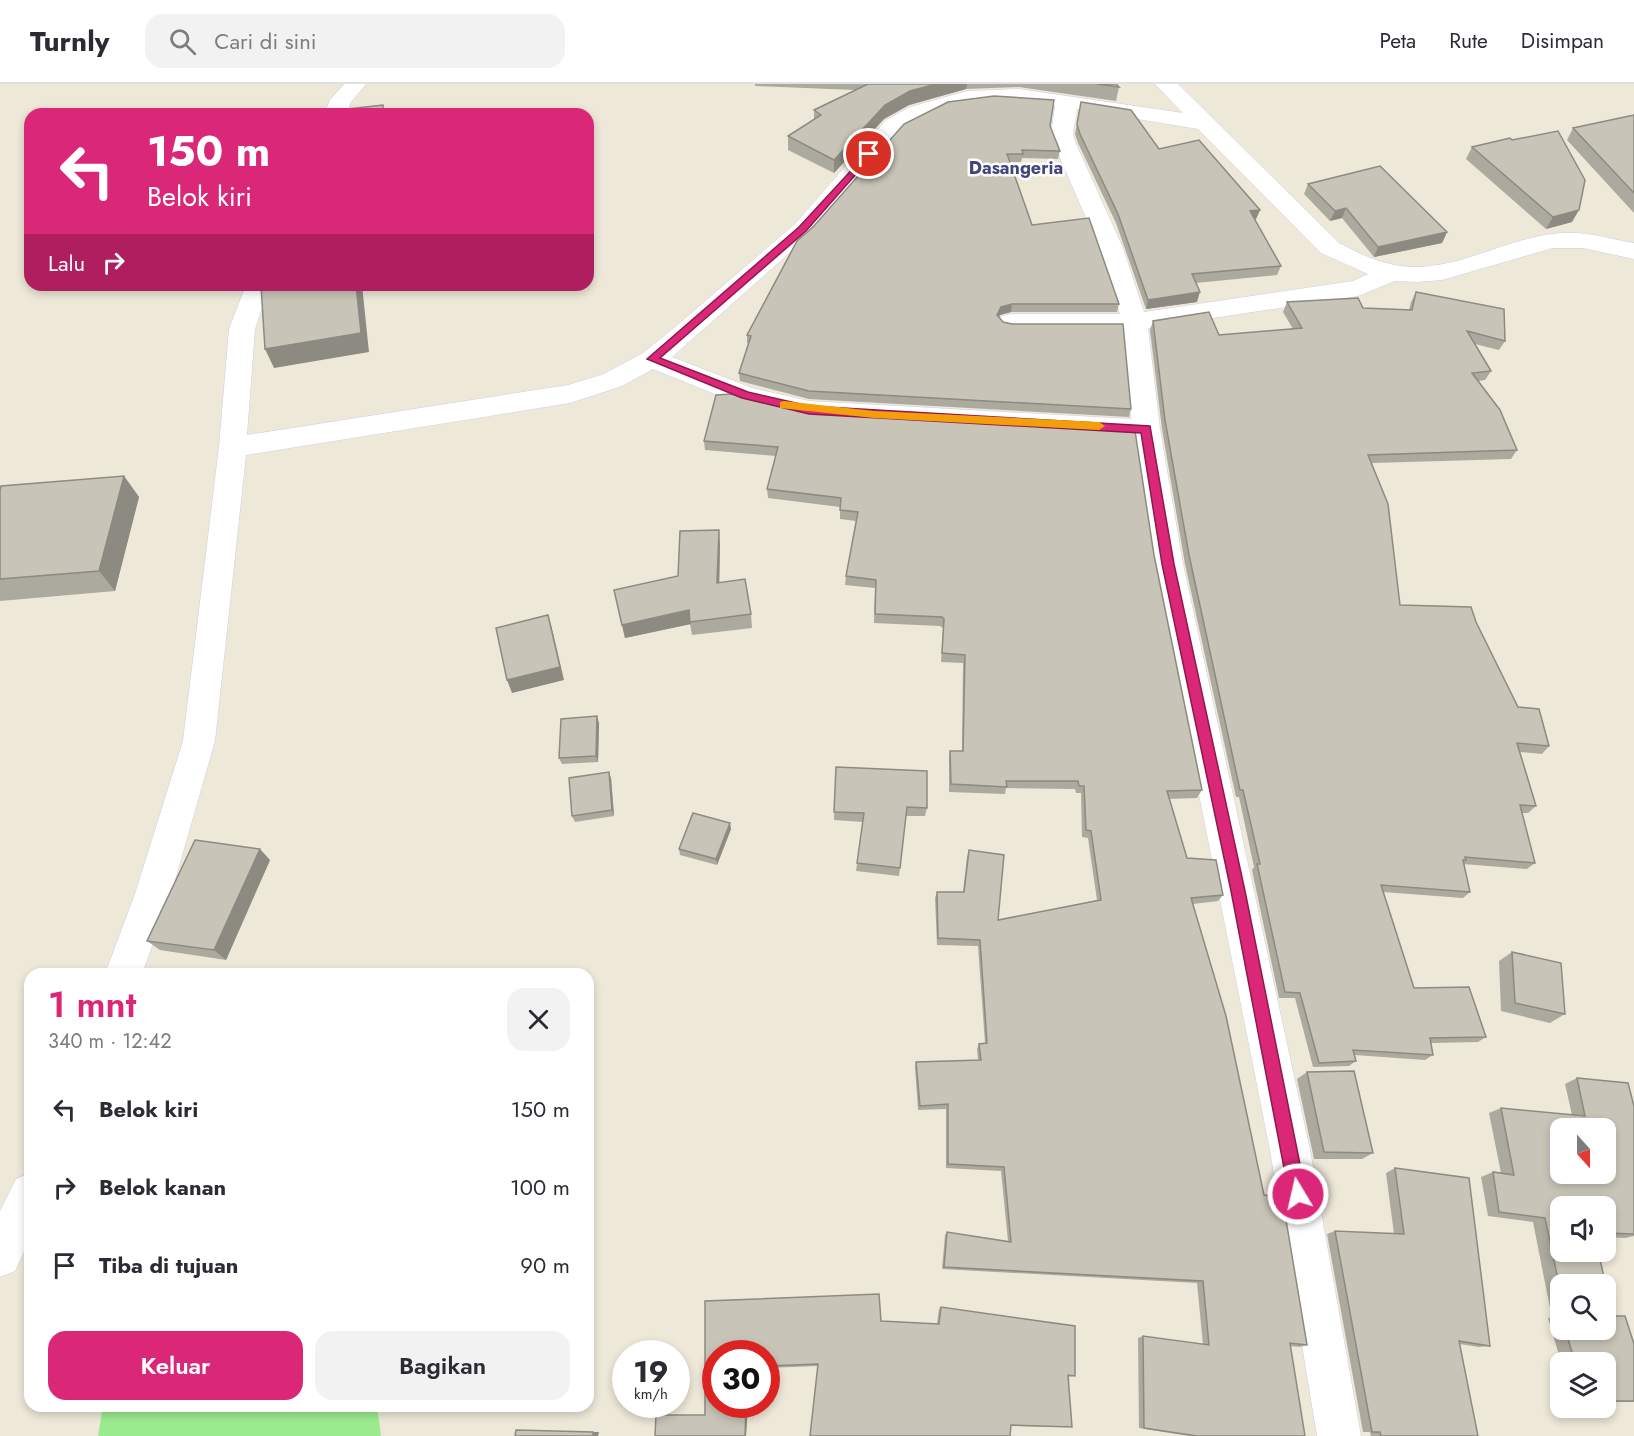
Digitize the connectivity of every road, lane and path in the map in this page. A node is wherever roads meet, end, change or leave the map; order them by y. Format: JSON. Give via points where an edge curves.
{"nodes":[{"id":1,"x":355,"y":84,"type":"edge"},
{"id":2,"x":1166,"y":84,"type":"edge"},
{"id":3,"x":1067,"y":100,"type":"junction"},
{"id":4,"x":338,"y":108,"type":"edge"},
{"id":5,"x":1203,"y":123,"type":"junction"},
{"id":6,"x":1634,"y":251,"type":"edge"},
{"id":7,"x":1390,"y":273,"type":"junction"},
{"id":8,"x":256,"y":291,"type":"edge"},
{"id":9,"x":1011,"y":322,"type":"edge"},
{"id":10,"x":1135,"y":322,"type":"junction"},
{"id":11,"x":652,"y":359,"type":"junction"},
{"id":12,"x":1146,"y":429,"type":"junction"},
{"id":13,"x":233,"y":447,"type":"junction"},
{"id":14,"x":125,"y":968,"type":"edge"},
{"id":15,"x":24,"y":1206,"type":"edge"},
{"id":16,"x":0,"y":1256,"type":"edge"},
{"id":17,"x":1339,"y":1436,"type":"edge"}],
"edges":[{"from":1,"to":4,"type":"street"},
{"from":2,"to":5,"type":"street"},
{"from":3,"to":5,"type":"street"},
{"from":3,"to":10,"type":"street","via":[[1062,134],[1065,144],[1111,248]]},
{"from":3,"to":11,"type":"street","via":[[979,94],[913,111],[894,125],[803,229]]},
{"from":5,"to":7,"type":"street","via":[[1330,248],[1361,265]]},
{"from":6,"to":7,"type":"street","via":[[1554,240],[1467,268],[1412,275]]},
{"from":7,"to":10,"type":"street","via":[[1358,288]]},
{"from":8,"to":13,"type":"street","via":[[242,329]]},
{"from":9,"to":10,"type":"street"},
{"from":10,"to":12,"type":"street"},
{"from":11,"to":12,"type":"street","via":[[746,396],[809,410]]},
{"from":11,"to":13,"type":"street","via":[[613,380],[570,394]]},
{"from":12,"to":17,"type":"street","via":[[1168,564],[1290,1150]]},
{"from":13,"to":14,"type":"street","via":[[199,741],[153,894]]},
{"from":15,"to":16,"type":"street"}]}
